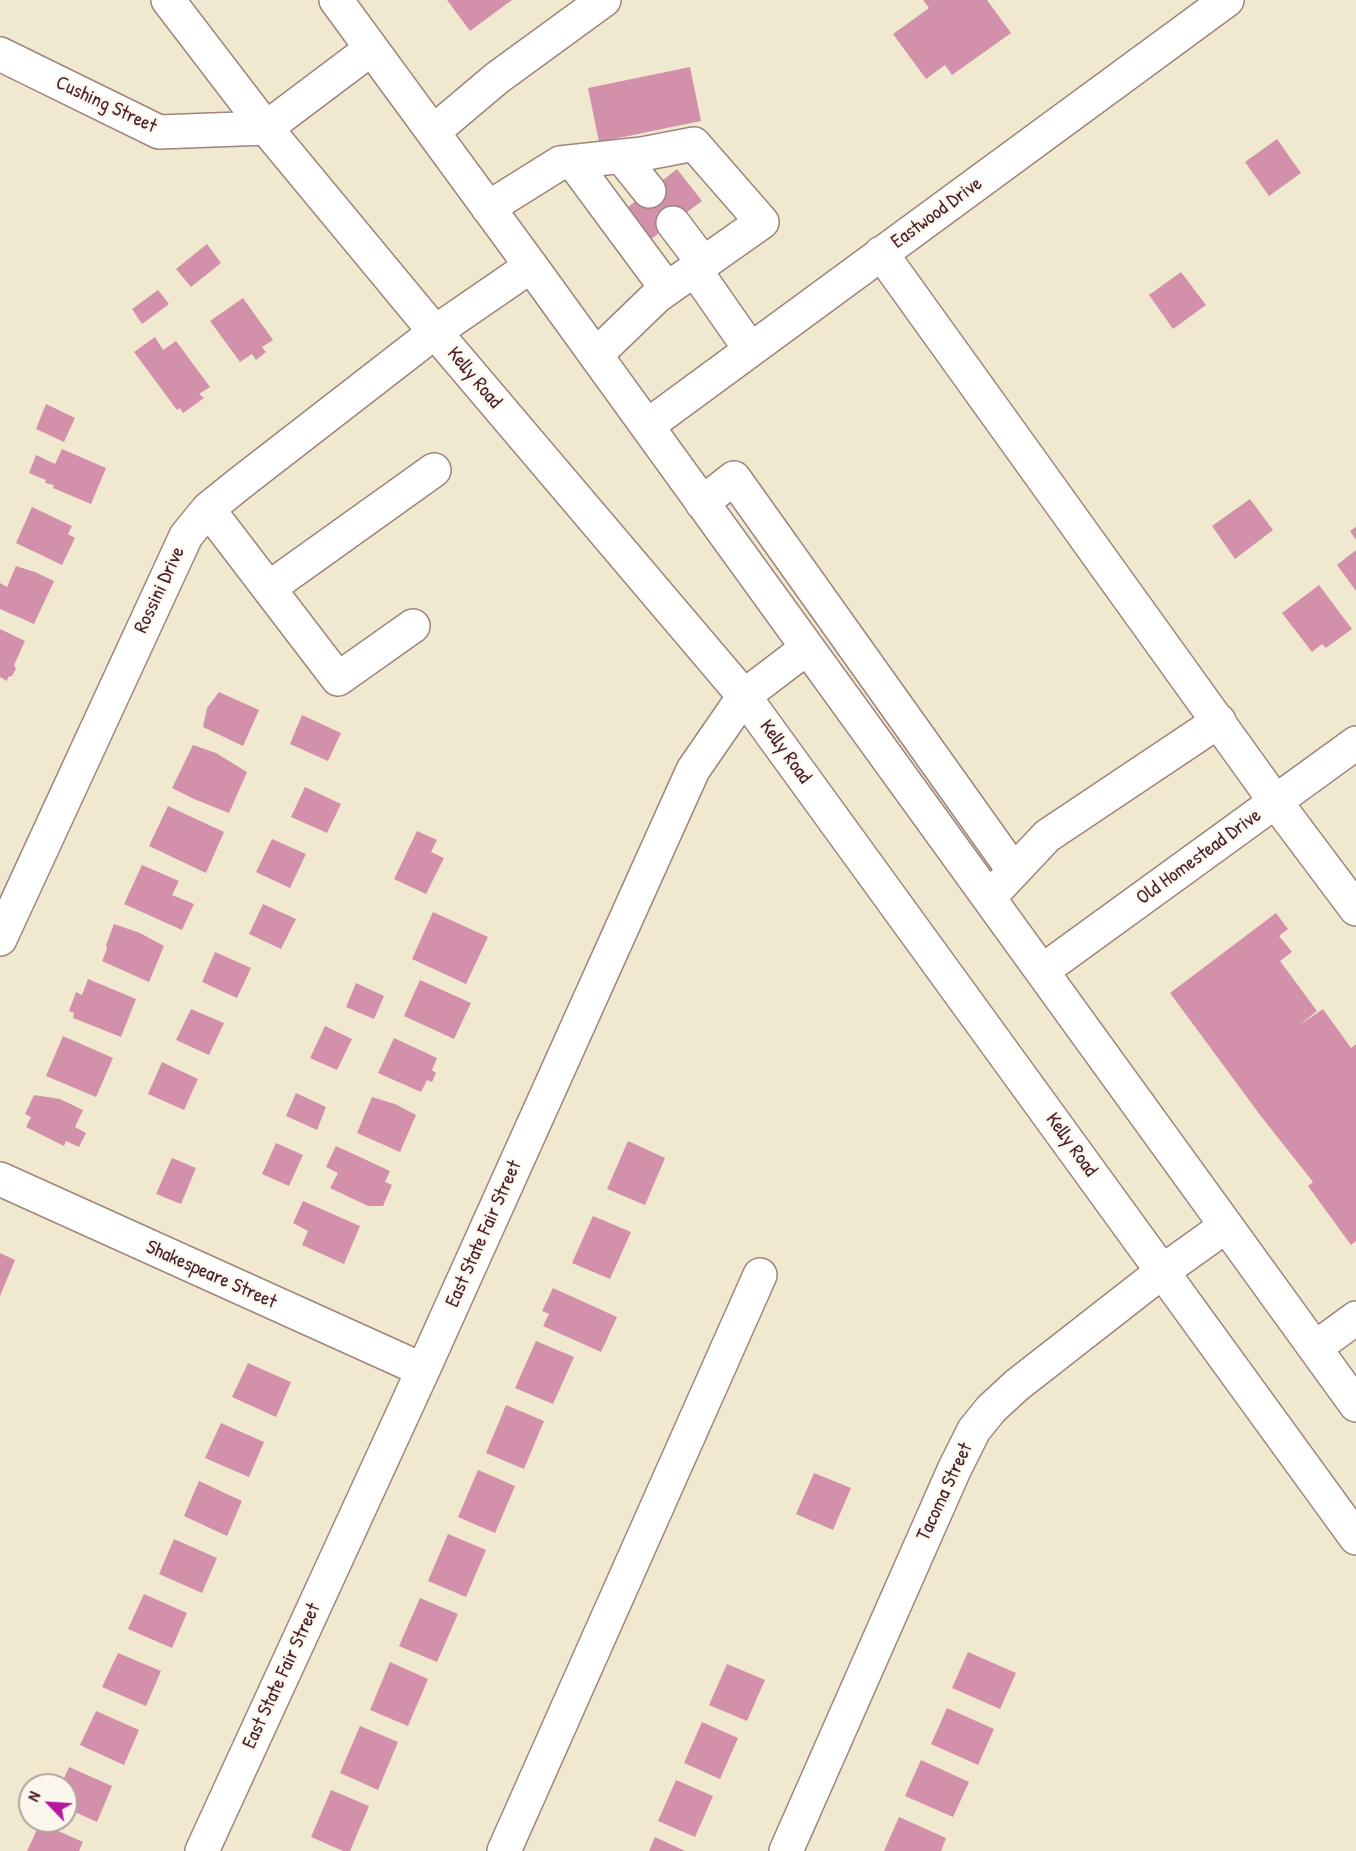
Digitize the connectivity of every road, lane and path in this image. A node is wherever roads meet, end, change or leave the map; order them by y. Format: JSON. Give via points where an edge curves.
{"nodes":[{"id":1,"x":168,"y":0,"type":"edge"},
{"id":2,"x":336,"y":0,"type":"edge"},
{"id":3,"x":604,"y":0,"type":"edge"},
{"id":4,"x":1227,"y":0,"type":"edge"},
{"id":5,"x":371,"y":49,"type":"junction"},
{"id":6,"x":0,"y":54,"type":"edge"},
{"id":7,"x":266,"y":128,"type":"junction"},
{"id":8,"x":433,"y":132,"type":"junction"},
{"id":9,"x":621,"y":156,"type":"junction"},
{"id":10,"x":573,"y":162,"type":"junction"},
{"id":11,"x":649,"y":191,"type":"dead end"},
{"id":12,"x":488,"y":208,"type":"junction"},
{"id":13,"x":673,"y":223,"type":"dead end"},
{"id":14,"x":881,"y":253,"type":"junction"},
{"id":15,"x":531,"y":266,"type":"junction"},
{"id":16,"x":699,"y":267,"type":"junction"},
{"id":17,"x":667,"y":289,"type":"junction"},
{"id":18,"x":435,"y":332,"type":"junction"},
{"id":19,"x":750,"y":349,"type":"junction"},
{"id":20,"x":596,"y":355,"type":"junction"},
{"id":21,"x":647,"y":426,"type":"junction"},
{"id":22,"x":434,"y":470,"type":"dead end"},
{"id":23,"x":702,"y":502,"type":"junction"},
{"id":24,"x":208,"y":509,"type":"junction"},
{"id":25,"x":268,"y":588,"type":"junction"},
{"id":26,"x":413,"y":626,"type":"dead end"},
{"id":27,"x":807,"y":648,"type":"junction"},
{"id":28,"x":744,"y":696,"type":"junction"},
{"id":29,"x":1219,"y":722,"type":"junction"},
{"id":30,"x":1356,"y":743,"type":"edge"},
{"id":31,"x":1275,"y":801,"type":"junction"},
{"id":32,"x":1014,"y":871,"type":"junction"},
{"id":33,"x":989,"y":899,"type":"junction"},
{"id":34,"x":1356,"y":909,"type":"edge"},
{"id":35,"x":0,"y":939,"type":"edge"},
{"id":36,"x":1042,"y":971,"type":"junction"},
{"id":37,"x":0,"y":1179,"type":"edge"},
{"id":38,"x":1226,"y":1226,"type":"junction"},
{"id":39,"x":1162,"y":1271,"type":"junction"},
{"id":40,"x":760,"y":1275,"type":"dead end"},
{"id":41,"x":1356,"y":1318,"type":"edge"},
{"id":42,"x":1315,"y":1348,"type":"junction"},
{"id":43,"x":423,"y":1370,"type":"junction"},
{"id":44,"x":1356,"y":1406,"type":"edge"},
{"id":45,"x":1356,"y":1538,"type":"edge"},
{"id":46,"x":202,"y":1851,"type":"edge"},
{"id":47,"x":504,"y":1851,"type":"edge"},
{"id":48,"x":786,"y":1851,"type":"edge"}],
"edges":[{"from":1,"to":7,"type":"street","name":"Kelly Road"},
{"from":2,"to":5,"type":"street"},
{"from":3,"to":8,"type":"street","via":[[497,78]]},
{"from":4,"to":14,"type":"street","name":"Eastwood Drive"},
{"from":5,"to":7,"type":"street"},
{"from":5,"to":8,"type":"street"},
{"from":6,"to":7,"type":"street","name":"Cushing Street","via":[[159,132]]},
{"from":7,"to":18,"type":"street","name":"Kelly Road"},
{"from":8,"to":12,"type":"street"},
{"from":9,"to":10,"type":"street"},
{"from":9,"to":11,"type":"street"},
{"from":9,"to":16,"type":"street","via":[[694,144],[762,222]]},
{"from":10,"to":12,"type":"street","via":[[560,164]]},
{"from":10,"to":17,"type":"street"},
{"from":12,"to":15,"type":"street"},
{"from":13,"to":16,"type":"street"},
{"from":14,"to":19,"type":"street","name":"Eastwood Drive"},
{"from":14,"to":29,"type":"street"},
{"from":15,"to":18,"type":"street","name":"Rossini Drive"},
{"from":15,"to":20,"type":"street"},
{"from":16,"to":17,"type":"street"},
{"from":16,"to":19,"type":"street"},
{"from":17,"to":20,"type":"street"},
{"from":18,"to":24,"type":"street","name":"Rossini Drive"},
{"from":18,"to":28,"type":"street","name":"Kelly Road"},
{"from":19,"to":21,"type":"street","name":"Eastwood Drive"},
{"from":20,"to":21,"type":"street"},
{"from":21,"to":23,"type":"street"},
{"from":22,"to":25,"type":"street"},
{"from":23,"to":27,"type":"street"},
{"from":23,"to":32,"type":"street","via":[[734,478]]},
{"from":24,"to":25,"type":"street"},
{"from":24,"to":35,"type":"street","name":"Rossini Drive","via":[[174,558]]},
{"from":25,"to":26,"type":"street","via":[[338,679]]},
{"from":27,"to":28,"type":"street","name":"East State Fair Street"},
{"from":27,"to":33,"type":"street"},
{"from":28,"to":39,"type":"street","name":"Kelly Road"},
{"from":28,"to":43,"type":"street","name":"East State Fair Street","via":[[693,770]]},
{"from":29,"to":31,"type":"street"},
{"from":29,"to":32,"type":"street","via":[[1047,836]]},
{"from":30,"to":31,"type":"street","name":"Old Homestead Drive"},
{"from":31,"to":34,"type":"street"},
{"from":31,"to":36,"type":"street","name":"Old Homestead Drive"},
{"from":32,"to":33,"type":"street"},
{"from":33,"to":36,"type":"street"},
{"from":36,"to":38,"type":"street"},
{"from":37,"to":43,"type":"street","name":"Shakespeare Street"},
{"from":38,"to":39,"type":"street","name":"Tacoma Street"},
{"from":38,"to":42,"type":"street"},
{"from":39,"to":45,"type":"street","name":"Kelly Road"},
{"from":39,"to":48,"type":"street","name":"Tacoma Street","via":[[1017,1385],[974,1430]]},
{"from":40,"to":47,"type":"street"},
{"from":41,"to":42,"type":"street"},
{"from":42,"to":44,"type":"street"},
{"from":43,"to":46,"type":"street","name":"East State Fair Street"}]}
